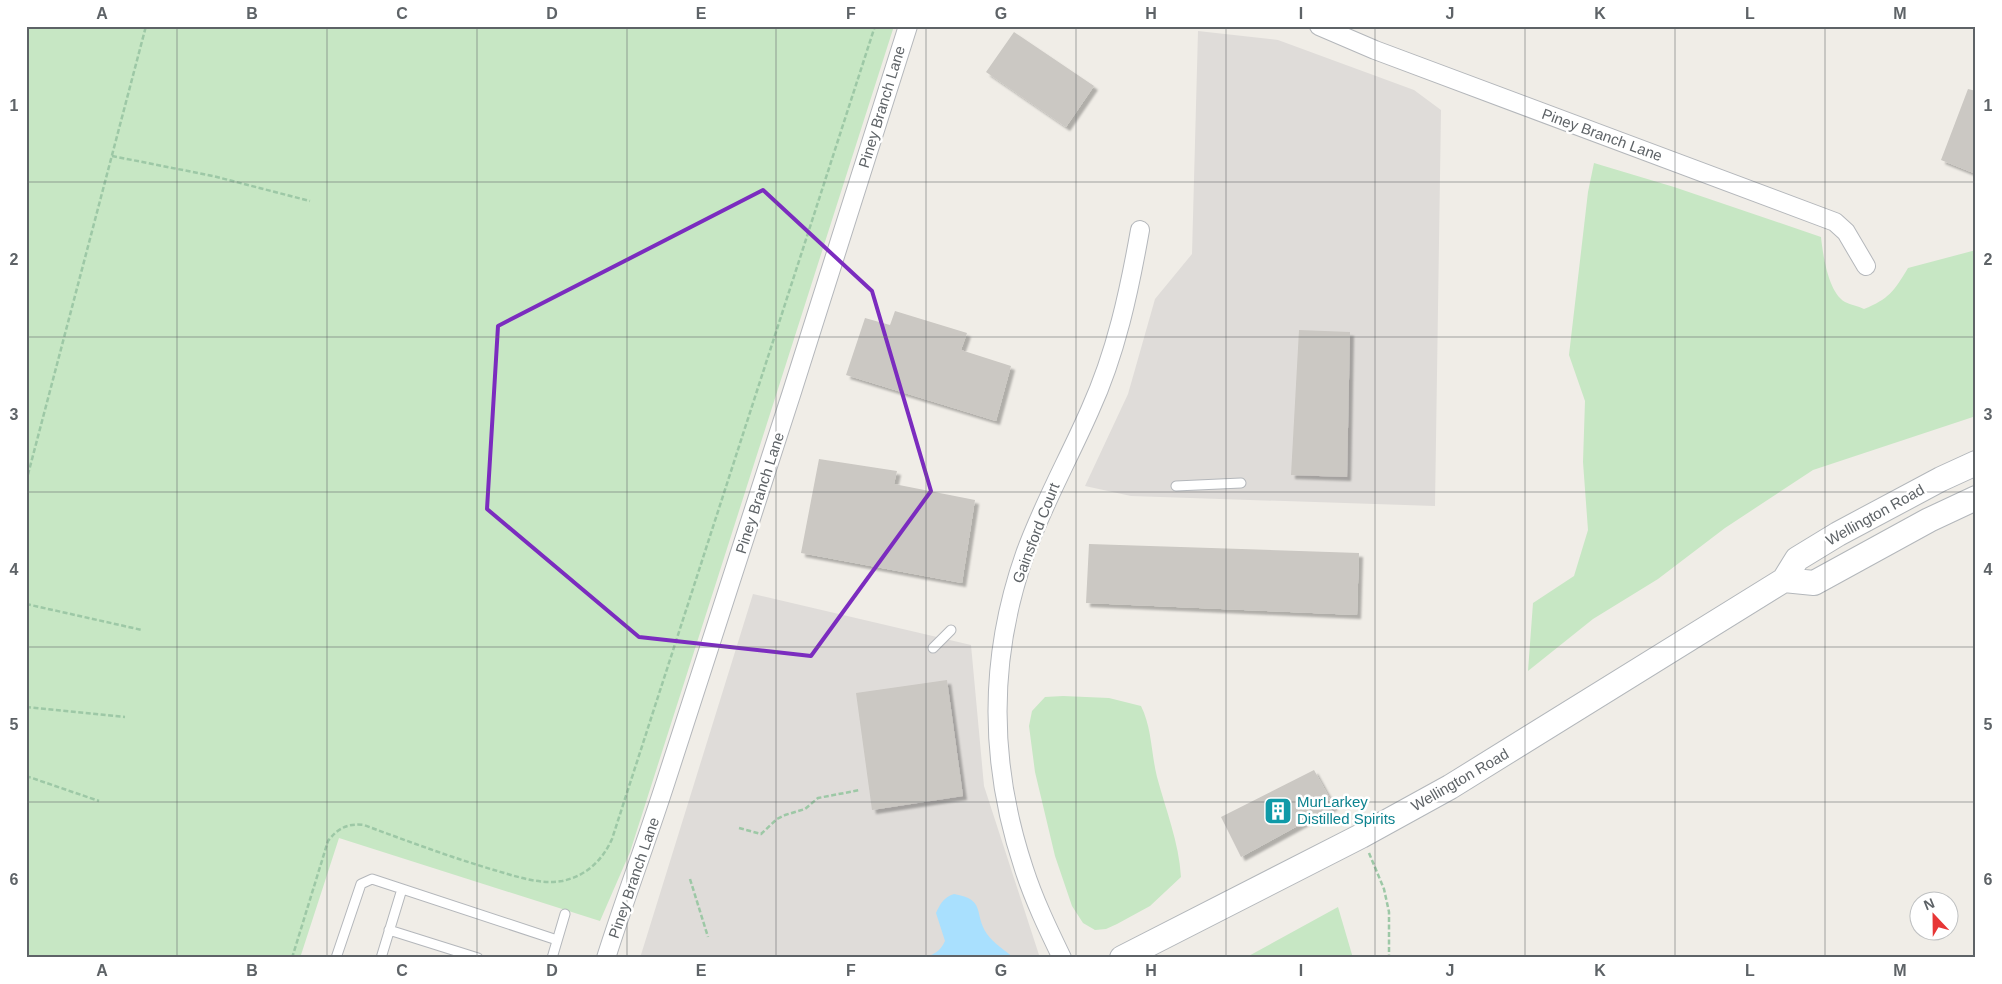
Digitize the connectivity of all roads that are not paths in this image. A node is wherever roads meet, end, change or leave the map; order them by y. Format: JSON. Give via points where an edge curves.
{"nodes":[{"id":1,"x":908,"y":26,"type":"edge"},
{"id":2,"x":1319,"y":26,"type":"edge"},
{"id":3,"x":1140,"y":230,"type":"dead end"},
{"id":4,"x":1866,"y":266,"type":"dead end"},
{"id":5,"x":1976,"y":463,"type":"edge"},
{"id":6,"x":1241,"y":483,"type":"dead end"},
{"id":7,"x":1176,"y":486,"type":"dead end"},
{"id":8,"x":1976,"y":498,"type":"edge"},
{"id":9,"x":1784,"y":580,"type":"junction"},
{"id":10,"x":950,"y":630,"type":"dead end"},
{"id":11,"x":933,"y":648,"type":"dead end"},
{"id":12,"x":402,"y":889,"type":"junction"},
{"id":13,"x":565,"y":914,"type":"dead end"},
{"id":14,"x":389,"y":930,"type":"junction"},
{"id":15,"x":557,"y":940,"type":"junction"},
{"id":16,"x":336,"y":958,"type":"edge"},
{"id":17,"x":381,"y":958,"type":"edge"},
{"id":18,"x":478,"y":958,"type":"edge"},
{"id":19,"x":552,"y":958,"type":"edge"},
{"id":20,"x":606,"y":958,"type":"edge"},
{"id":21,"x":1062,"y":958,"type":"edge"},
{"id":22,"x":1122,"y":958,"type":"edge"}],
"edges":[{"from":1,"to":20,"type":"street","name":"Piney Branch Lane","via":[[651,830]]},
{"from":2,"to":4,"type":"street","name":"Piney Branch Lane","via":[[1375,50],[1835,222],[1846,232]]},
{"from":3,"to":21,"type":"street","name":"Gainsford Court","via":[[1123,317],[1106,371],[1045,503],[1020,570],[999,668],[997,728],[1009,816],[1024,870]]},
{"from":5,"to":9,"type":"main road","name":"Wellington Road","via":[[1838,534],[1797,559]]},
{"from":6,"to":7,"type":"lane"},
{"from":8,"to":9,"type":"main road","name":"Wellington Road","via":[[1814,583]]},
{"from":9,"to":22,"type":"main road","name":"Wellington Road","via":[[1458,783]]},
{"from":10,"to":11,"type":"lane"},
{"from":12,"to":14,"type":"lane"},
{"from":12,"to":15,"type":"lane"},
{"from":12,"to":16,"type":"lane","via":[[372,879],[361,884]]},
{"from":13,"to":15,"type":"lane"},
{"from":14,"to":17,"type":"lane"},
{"from":14,"to":18,"type":"lane"},
{"from":15,"to":19,"type":"lane"}]}
